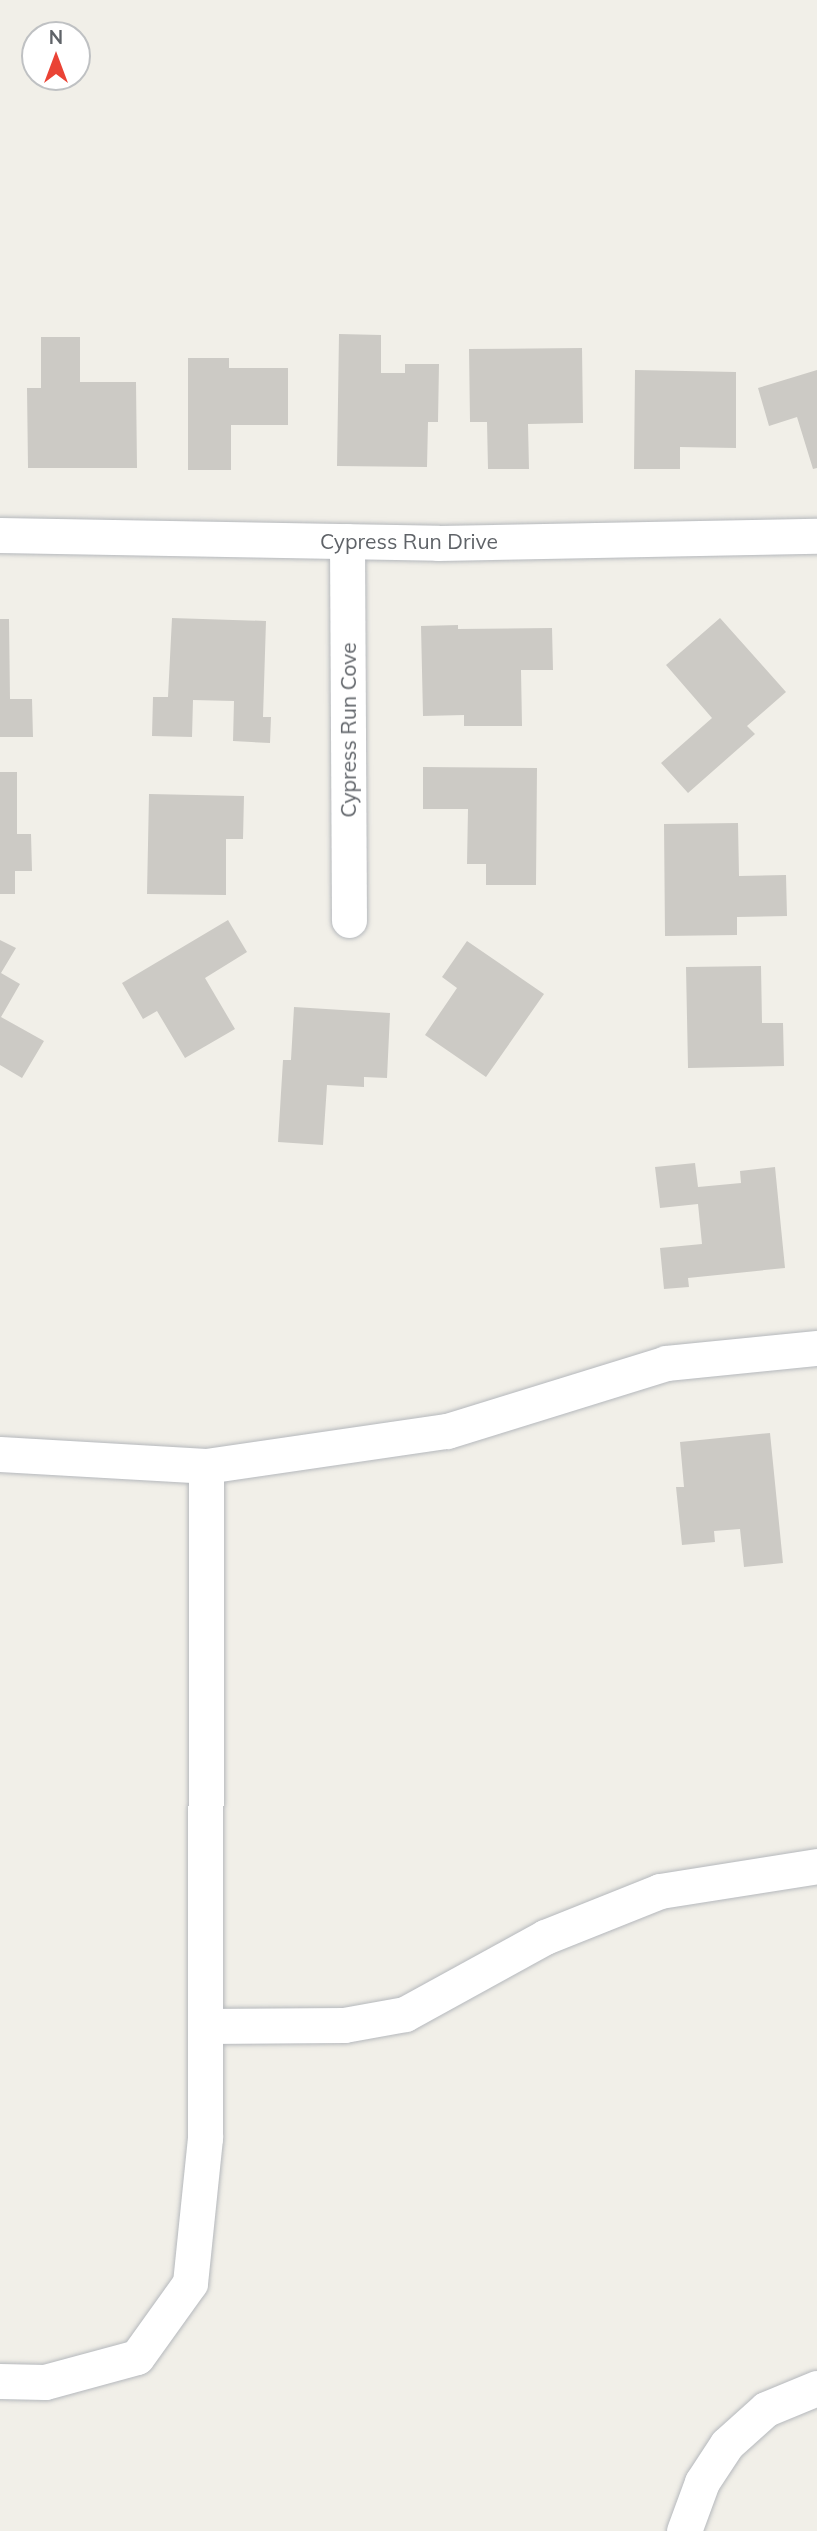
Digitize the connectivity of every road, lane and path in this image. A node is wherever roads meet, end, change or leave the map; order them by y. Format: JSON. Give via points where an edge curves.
{"nodes":[{"id":1,"x":0,"y":535,"type":"edge"},
{"id":2,"x":817,"y":536,"type":"edge"},
{"id":3,"x":347,"y":541,"type":"junction"},
{"id":4,"x":349,"y":920,"type":"dead end"},
{"id":5,"x":817,"y":1348,"type":"edge"},
{"id":6,"x":0,"y":1454,"type":"edge"},
{"id":7,"x":206,"y":1466,"type":"junction"},
{"id":8,"x":817,"y":1866,"type":"edge"},
{"id":9,"x":205,"y":2026,"type":"junction"},
{"id":10,"x":0,"y":2381,"type":"edge"},
{"id":11,"x":817,"y":2388,"type":"edge"},
{"id":12,"x":684,"y":2531,"type":"edge"}],
"edges":[{"from":1,"to":3,"type":"street","name":"Cypress Run Drive"},
{"from":2,"to":3,"type":"street","name":"Cypress Run Drive"},
{"from":3,"to":4,"type":"street","name":"Cypress Run Cove"},
{"from":5,"to":7,"type":"street","via":[[666,1363],[447,1431]]},
{"from":6,"to":7,"type":"street"},
{"from":7,"to":9,"type":"street"},
{"from":8,"to":9,"type":"street","via":[[660,1891],[544,1937],[405,2014],[344,2025]]},
{"from":9,"to":10,"type":"street","via":[[205,2138],[190,2283],[137,2357],[45,2382]]},
{"from":11,"to":12,"type":"street","via":[[766,2409],[727,2444],[702,2482]]}]}
